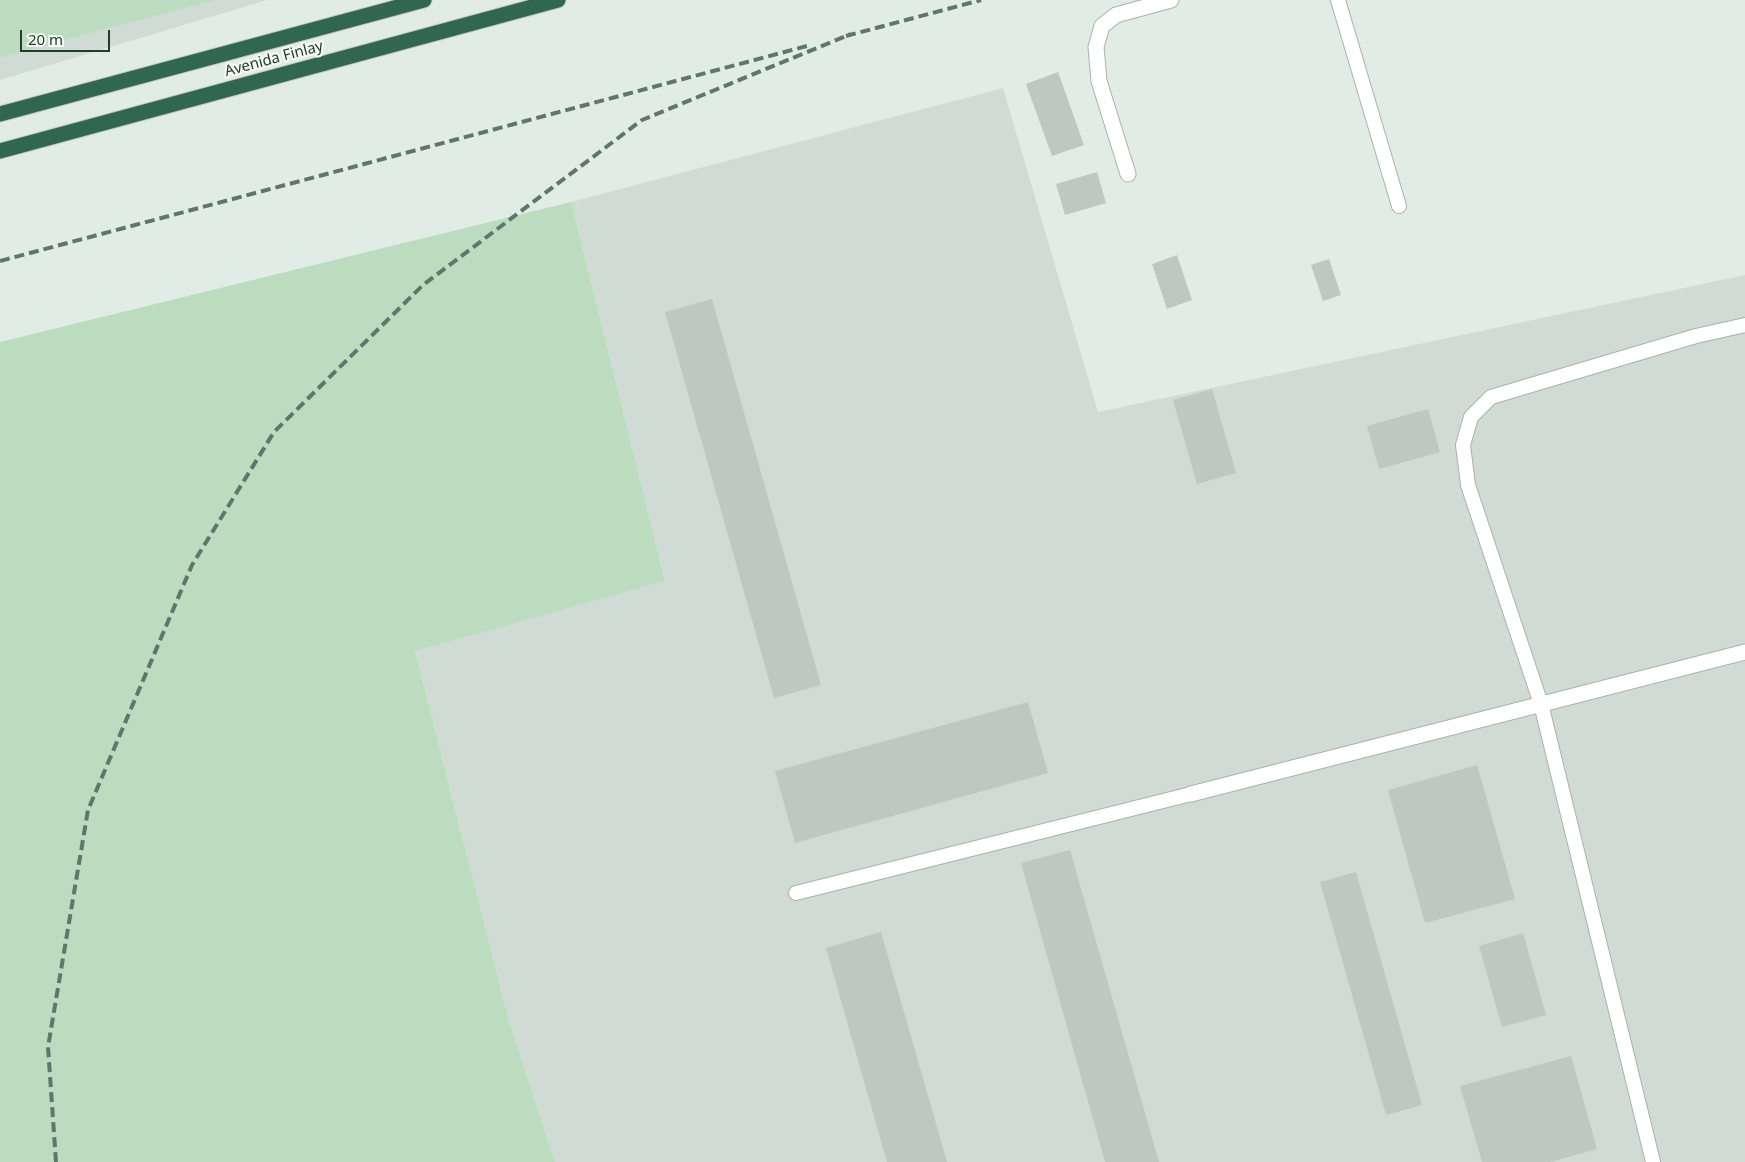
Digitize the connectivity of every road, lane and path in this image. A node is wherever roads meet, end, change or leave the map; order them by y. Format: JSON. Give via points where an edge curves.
{"nodes":[{"id":1,"x":424,"y":0,"type":"edge"},
{"id":2,"x":558,"y":0,"type":"edge"},
{"id":3,"x":1171,"y":0,"type":"edge"},
{"id":4,"x":1338,"y":0,"type":"edge"},
{"id":5,"x":0,"y":114,"type":"edge"},
{"id":6,"x":0,"y":151,"type":"edge"},
{"id":7,"x":1128,"y":174,"type":"dead end"},
{"id":8,"x":1399,"y":206,"type":"dead end"},
{"id":9,"x":1745,"y":325,"type":"edge"},
{"id":10,"x":1745,"y":652,"type":"edge"},
{"id":11,"x":1541,"y":704,"type":"junction"},
{"id":12,"x":1191,"y":794,"type":"joint"},
{"id":13,"x":796,"y":892,"type":"dead end"},
{"id":14,"x":1653,"y":1162,"type":"edge"}],
"edges":[{"from":1,"to":5,"type":"highway","name":"Avenida Finlay"},
{"from":2,"to":6,"type":"highway","name":"Avenida Finlay"},
{"from":3,"to":7,"type":"street","via":[[1116,15],[1102,26],[1096,47],[1099,81]]},
{"from":4,"to":8,"type":"lane"},
{"from":9,"to":11,"type":"lane","via":[[1696,336],[1490,397],[1471,417],[1463,445],[1468,485]]},
{"from":10,"to":11,"type":"street"},
{"from":11,"to":12,"type":"street"},
{"from":11,"to":14,"type":"lane"},
{"from":12,"to":13,"type":"lane"}]}
